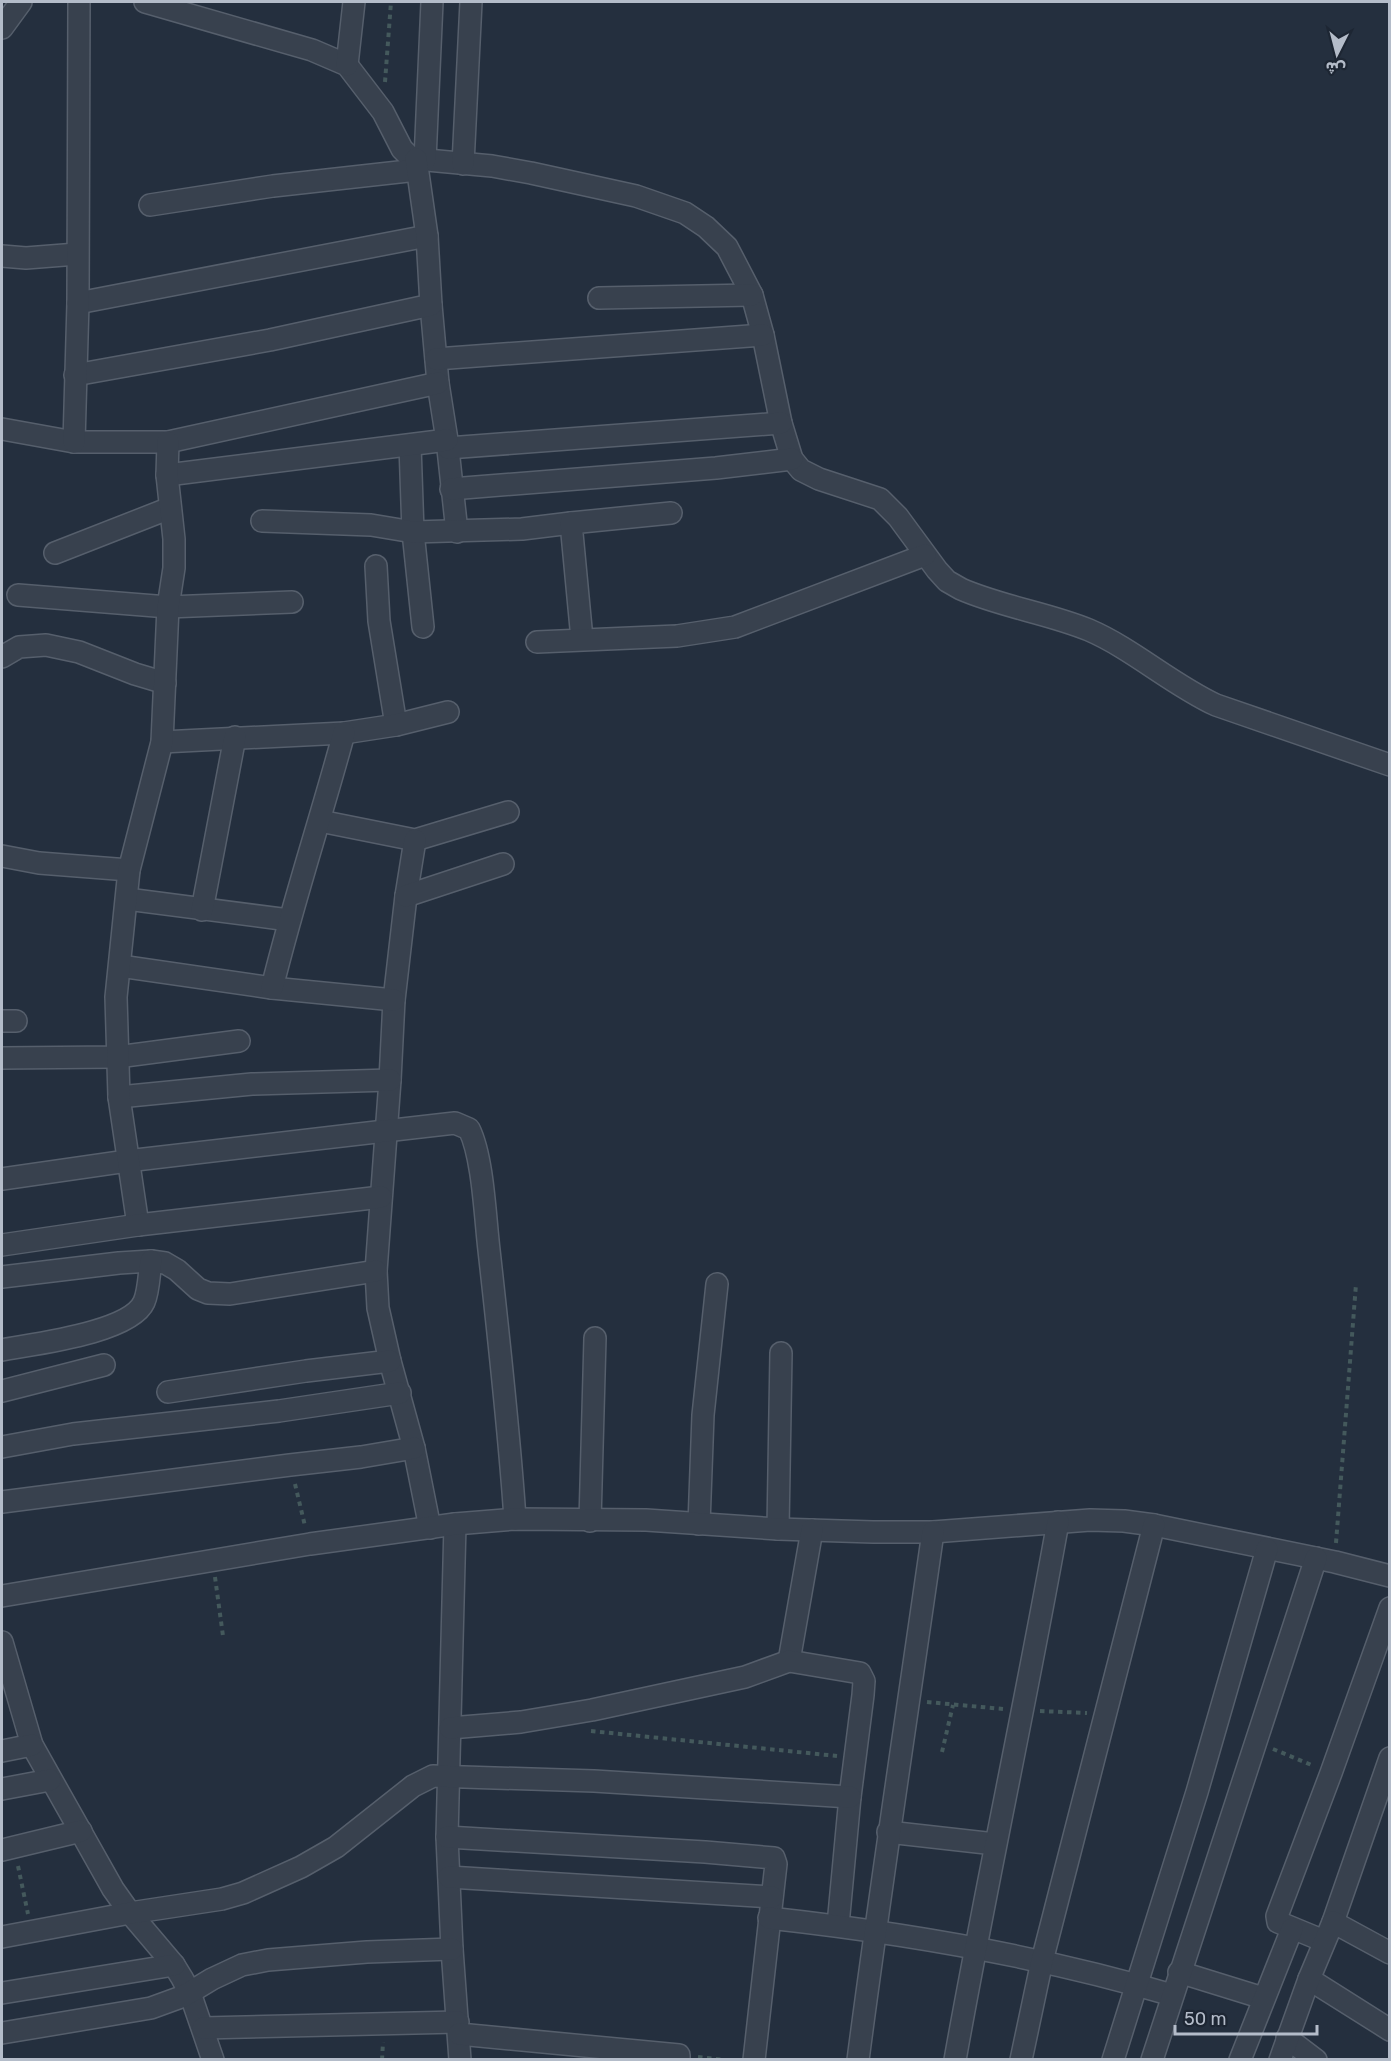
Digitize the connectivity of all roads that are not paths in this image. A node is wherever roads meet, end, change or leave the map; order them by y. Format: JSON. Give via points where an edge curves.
{"nodes":[{"id":1,"x":21,"y":2,"type":"edge"},
{"id":2,"x":79,"y":2,"type":"edge"},
{"id":3,"x":145,"y":2,"type":"edge"},
{"id":4,"x":354,"y":2,"type":"edge"},
{"id":5,"x":432,"y":2,"type":"edge"},
{"id":6,"x":471,"y":2,"type":"edge"},
{"id":7,"x":2,"y":28,"type":"edge"},
{"id":8,"x":347,"y":65,"type":"junction"},
{"id":9,"x":419,"y":163,"type":"junction"},
{"id":10,"x":463,"y":164,"type":"junction"},
{"id":11,"x":150,"y":205,"type":"dead end"},
{"id":12,"x":427,"y":236,"type":"junction"},
{"id":13,"x":77,"y":254,"type":"junction"},
{"id":14,"x":2,"y":256,"type":"edge"},
{"id":15,"x":752,"y":295,"type":"junction"},
{"id":16,"x":599,"y":298,"type":"dead end"},
{"id":17,"x":78,"y":303,"type":"junction"},
{"id":18,"x":431,"y":305,"type":"junction"},
{"id":19,"x":763,"y":335,"type":"junction"},
{"id":20,"x":435,"y":358,"type":"junction"},
{"id":21,"x":75,"y":375,"type":"junction"},
{"id":22,"x":438,"y":383,"type":"junction"},
{"id":23,"x":782,"y":423,"type":"junction"},
{"id":24,"x":2,"y":429,"type":"edge"},
{"id":25,"x":74,"y":442,"type":"junction"},
{"id":26,"x":168,"y":442,"type":"junction"},
{"id":27,"x":448,"y":444,"type":"junction"},
{"id":28,"x":410,"y":445,"type":"junction"},
{"id":29,"x":792,"y":459,"type":"junction"},
{"id":30,"x":167,"y":475,"type":"junction"},
{"id":31,"x":451,"y":489,"type":"junction"},
{"id":32,"x":170,"y":508,"type":"junction"},
{"id":33,"x":671,"y":513,"type":"dead end"},
{"id":34,"x":262,"y":521,"type":"dead end"},
{"id":35,"x":571,"y":523,"type":"junction"},
{"id":36,"x":413,"y":532,"type":"junction"},
{"id":37,"x":457,"y":532,"type":"junction"},
{"id":38,"x":56,"y":554,"type":"dead end"},
{"id":39,"x":925,"y":555,"type":"junction"},
{"id":40,"x":376,"y":566,"type":"dead end"},
{"id":41,"x":18,"y":595,"type":"dead end"},
{"id":42,"x":292,"y":603,"type":"dead end"},
{"id":43,"x":168,"y":607,"type":"junction"},
{"id":44,"x":423,"y":627,"type":"dead end"},
{"id":45,"x":582,"y":639,"type":"junction"},
{"id":46,"x":537,"y":642,"type":"dead end"},
{"id":47,"x":2,"y":657,"type":"edge"},
{"id":48,"x":165,"y":683,"type":"junction"},
{"id":49,"x":448,"y":711,"type":"dead end"},
{"id":50,"x":396,"y":724,"type":"junction"},
{"id":51,"x":344,"y":733,"type":"junction"},
{"id":52,"x":235,"y":737,"type":"junction"},
{"id":53,"x":162,"y":742,"type":"junction"},
{"id":54,"x":1389,"y":765,"type":"edge"},
{"id":55,"x":508,"y":812,"type":"dead end"},
{"id":56,"x":320,"y":821,"type":"junction"},
{"id":57,"x":415,"y":840,"type":"junction"},
{"id":58,"x":2,"y":856,"type":"edge"},
{"id":59,"x":503,"y":864,"type":"dead end"},
{"id":60,"x":129,"y":870,"type":"junction"},
{"id":61,"x":406,"y":896,"type":"junction"},
{"id":62,"x":127,"y":899,"type":"junction"},
{"id":63,"x":202,"y":910,"type":"junction"},
{"id":64,"x":289,"y":920,"type":"junction"},
{"id":65,"x":120,"y":966,"type":"junction"},
{"id":66,"x":272,"y":988,"type":"junction"},
{"id":67,"x":394,"y":1000,"type":"junction"},
{"id":68,"x":238,"y":1041,"type":"dead end"},
{"id":69,"x":117,"y":1057,"type":"junction"},
{"id":70,"x":2,"y":1058,"type":"edge"},
{"id":71,"x":390,"y":1080,"type":"junction"},
{"id":72,"x":119,"y":1097,"type":"junction"},
{"id":73,"x":385,"y":1131,"type":"junction"},
{"id":74,"x":127,"y":1161,"type":"junction"},
{"id":75,"x":2,"y":1179,"type":"edge"},
{"id":76,"x":381,"y":1197,"type":"junction"},
{"id":77,"x":138,"y":1225,"type":"junction"},
{"id":78,"x":2,"y":1245,"type":"edge"},
{"id":79,"x":151,"y":1261,"type":"junction"},
{"id":80,"x":376,"y":1271,"type":"junction"},
{"id":81,"x":2,"y":1277,"type":"edge"},
{"id":82,"x":717,"y":1284,"type":"dead end"},
{"id":83,"x":596,"y":1338,"type":"dead end"},
{"id":84,"x":2,"y":1350,"type":"edge"},
{"id":85,"x":781,"y":1353,"type":"dead end"},
{"id":86,"x":390,"y":1361,"type":"junction"},
{"id":87,"x":104,"y":1365,"type":"dead end"},
{"id":88,"x":2,"y":1391,"type":"edge"},
{"id":89,"x":168,"y":1392,"type":"dead end"},
{"id":90,"x":400,"y":1393,"type":"junction"},
{"id":91,"x":2,"y":1447,"type":"edge"},
{"id":92,"x":414,"y":1448,"type":"junction"},
{"id":93,"x":2,"y":1502,"type":"edge"},
{"id":94,"x":515,"y":1519,"type":"junction"},
{"id":95,"x":590,"y":1521,"type":"junction"},
{"id":96,"x":1058,"y":1522,"type":"junction"},
{"id":97,"x":455,"y":1524,"type":"junction"},
{"id":98,"x":699,"y":1524,"type":"junction"},
{"id":99,"x":1154,"y":1526,"type":"junction"},
{"id":100,"x":430,"y":1528,"type":"junction"},
{"id":101,"x":778,"y":1529,"type":"junction"},
{"id":102,"x":812,"y":1530,"type":"junction"},
{"id":103,"x":933,"y":1532,"type":"junction"},
{"id":104,"x":1267,"y":1549,"type":"junction"},
{"id":105,"x":1325,"y":1560,"type":"junction"},
{"id":106,"x":1389,"y":1576,"type":"edge"},
{"id":107,"x":2,"y":1596,"type":"edge"},
{"id":108,"x":1389,"y":1608,"type":"edge"},
{"id":109,"x":2,"y":1646,"type":"edge"},
{"id":110,"x":789,"y":1661,"type":"junction"},
{"id":111,"x":8,"y":1693,"type":"edge"},
{"id":112,"x":450,"y":1728,"type":"junction"},
{"id":113,"x":32,"y":1745,"type":"junction"},
{"id":114,"x":2,"y":1751,"type":"edge"},
{"id":115,"x":1389,"y":1758,"type":"edge"},
{"id":116,"x":449,"y":1776,"type":"junction"},
{"id":117,"x":51,"y":1780,"type":"junction"},
{"id":118,"x":2,"y":1790,"type":"edge"},
{"id":119,"x":850,"y":1797,"type":"junction"},
{"id":120,"x":81,"y":1831,"type":"junction"},
{"id":121,"x":888,"y":1832,"type":"junction"},
{"id":122,"x":447,"y":1837,"type":"junction"},
{"id":123,"x":995,"y":1844,"type":"junction"},
{"id":124,"x":8,"y":1849,"type":"edge"},
{"id":125,"x":449,"y":1877,"type":"junction"},
{"id":126,"x":772,"y":1897,"type":"junction"},
{"id":127,"x":130,"y":1913,"type":"junction"},
{"id":128,"x":769,"y":1918,"type":"junction"},
{"id":129,"x":1333,"y":1922,"type":"junction"},
{"id":130,"x":838,"y":1925,"type":"junction"},
{"id":131,"x":1292,"y":1929,"type":"junction"},
{"id":132,"x":875,"y":1931,"type":"junction"},
{"id":133,"x":2,"y":1937,"type":"edge"},
{"id":134,"x":1324,"y":1941,"type":"junction"},
{"id":135,"x":975,"y":1947,"type":"junction"},
{"id":136,"x":452,"y":1949,"type":"junction"},
{"id":137,"x":1389,"y":1953,"type":"edge"},
{"id":138,"x":1042,"y":1961,"type":"junction"},
{"id":139,"x":174,"y":1965,"type":"junction"},
{"id":140,"x":1179,"y":1972,"type":"junction"},
{"id":141,"x":1309,"y":1979,"type":"junction"},
{"id":142,"x":1136,"y":1984,"type":"junction"},
{"id":143,"x":190,"y":1992,"type":"junction"},
{"id":144,"x":2,"y":1993,"type":"edge"},
{"id":145,"x":1172,"y":1995,"type":"junction"},
{"id":146,"x":1263,"y":1998,"type":"junction"},
{"id":147,"x":203,"y":2028,"type":"junction"},
{"id":148,"x":459,"y":2028,"type":"junction"},
{"id":149,"x":1389,"y":2030,"type":"edge"},
{"id":150,"x":2,"y":2032,"type":"edge"},
{"id":151,"x":1287,"y":2038,"type":"junction"},
{"id":152,"x":604,"y":2054,"type":"edge"},
{"id":153,"x":679,"y":2057,"type":"edge"},
{"id":154,"x":213,"y":2060,"type":"edge"},
{"id":155,"x":460,"y":2060,"type":"edge"},
{"id":156,"x":754,"y":2060,"type":"edge"},
{"id":157,"x":858,"y":2060,"type":"edge"},
{"id":158,"x":955,"y":2060,"type":"edge"},
{"id":159,"x":1021,"y":2060,"type":"edge"},
{"id":160,"x":1113,"y":2060,"type":"edge"},
{"id":161,"x":1152,"y":2060,"type":"edge"},
{"id":162,"x":1240,"y":2060,"type":"edge"},
{"id":163,"x":1280,"y":2060,"type":"edge"},
{"id":164,"x":1316,"y":2060,"type":"edge"}],
"edges":[{"from":1,"to":7,"type":"street"},
{"from":2,"to":13,"type":"street"},
{"from":3,"to":8,"type":"street","via":[[312,50]]},
{"from":4,"to":8,"type":"street"},
{"from":5,"to":9,"type":"street"},
{"from":6,"to":10,"type":"street"},
{"from":8,"to":9,"type":"street","via":[[383,112],[402,148]]},
{"from":9,"to":10,"type":"street"},
{"from":9,"to":11,"type":"street"},
{"from":9,"to":12,"type":"street"},
{"from":10,"to":15,"type":"street","via":[[601,188],[685,213],[727,247]]},
{"from":12,"to":17,"type":"street"},
{"from":12,"to":18,"type":"street"},
{"from":13,"to":14,"type":"street"},
{"from":13,"to":17,"type":"street"},
{"from":15,"to":16,"type":"street"},
{"from":15,"to":19,"type":"street"},
{"from":17,"to":21,"type":"street"},
{"from":18,"to":20,"type":"street"},
{"from":18,"to":21,"type":"street","via":[[270,340]]},
{"from":19,"to":20,"type":"street"},
{"from":19,"to":23,"type":"street"},
{"from":20,"to":22,"type":"street"},
{"from":21,"to":25,"type":"street"},
{"from":22,"to":26,"type":"street"},
{"from":22,"to":27,"type":"street"},
{"from":23,"to":27,"type":"street"},
{"from":23,"to":29,"type":"street"},
{"from":24,"to":25,"type":"street"},
{"from":25,"to":26,"type":"street"},
{"from":26,"to":30,"type":"street"},
{"from":27,"to":28,"type":"street"},
{"from":27,"to":31,"type":"street"},
{"from":28,"to":30,"type":"street"},
{"from":28,"to":36,"type":"street"},
{"from":29,"to":31,"type":"street"},
{"from":29,"to":39,"type":"street","via":[[801,470],[819,479],[880,500],[898,517]]},
{"from":30,"to":32,"type":"street"},
{"from":31,"to":37,"type":"street"},
{"from":32,"to":38,"type":"street"},
{"from":32,"to":43,"type":"street","via":[[174,568]]},
{"from":33,"to":35,"type":"street"},
{"from":34,"to":36,"type":"street","via":[[371,525]]},
{"from":35,"to":37,"type":"street"},
{"from":35,"to":45,"type":"street"},
{"from":36,"to":37,"type":"street"},
{"from":36,"to":44,"type":"street"},
{"from":39,"to":45,"type":"street","via":[[735,627],[677,636]]},
{"from":39,"to":54,"type":"street","via":[[961,590],[1088,630],[1216,705]]},
{"from":40,"to":50,"type":"street","via":[[379,621]]},
{"from":41,"to":43,"type":"street"},
{"from":42,"to":43,"type":"street"},
{"from":43,"to":48,"type":"street"},
{"from":45,"to":46,"type":"street"},
{"from":47,"to":48,"type":"street","via":[[19,647],[46,645],[79,652]]},
{"from":48,"to":53,"type":"street"},
{"from":49,"to":50,"type":"street"},
{"from":50,"to":51,"type":"street"},
{"from":51,"to":52,"type":"street"},
{"from":51,"to":56,"type":"street"},
{"from":52,"to":53,"type":"street"},
{"from":52,"to":63,"type":"street"},
{"from":53,"to":60,"type":"street"},
{"from":55,"to":57,"type":"street"},
{"from":56,"to":57,"type":"street"},
{"from":56,"to":64,"type":"street"},
{"from":57,"to":61,"type":"street"},
{"from":58,"to":60,"type":"street"},
{"from":59,"to":61,"type":"street"},
{"from":60,"to":62,"type":"street"},
{"from":61,"to":67,"type":"street"},
{"from":62,"to":63,"type":"street"},
{"from":62,"to":65,"type":"street"},
{"from":63,"to":64,"type":"street"},
{"from":64,"to":66,"type":"street"},
{"from":65,"to":66,"type":"street"},
{"from":65,"to":69,"type":"street"},
{"from":66,"to":67,"type":"street"},
{"from":67,"to":71,"type":"street"},
{"from":68,"to":69,"type":"street"},
{"from":69,"to":70,"type":"street"},
{"from":69,"to":72,"type":"street"},
{"from":71,"to":72,"type":"street","via":[[252,1084]]},
{"from":71,"to":73,"type":"street"},
{"from":72,"to":74,"type":"street"},
{"from":73,"to":74,"type":"street"},
{"from":73,"to":76,"type":"street"},
{"from":73,"to":94,"type":"street","via":[[455,1123],[469,1129],[476,1142],[508,1422]]},
{"from":74,"to":75,"type":"street"},
{"from":74,"to":77,"type":"street"},
{"from":76,"to":77,"type":"street"},
{"from":76,"to":80,"type":"street"},
{"from":77,"to":78,"type":"street"},
{"from":79,"to":80,"type":"street","via":[[177,1270],[198,1289],[230,1294]]},
{"from":79,"to":81,"type":"street"},
{"from":79,"to":84,"type":"street","via":[[144,1303],[128,1319],[89,1333]]},
{"from":80,"to":86,"type":"street","via":[[378,1308]]},
{"from":82,"to":98,"type":"street","via":[[703,1415]]},
{"from":83,"to":95,"type":"street"},
{"from":85,"to":101,"type":"street"},
{"from":86,"to":89,"type":"street"},
{"from":86,"to":90,"type":"street"},
{"from":87,"to":88,"type":"street"},
{"from":90,"to":91,"type":"street","via":[[73,1434]]},
{"from":90,"to":92,"type":"street"},
{"from":92,"to":93,"type":"street"},
{"from":92,"to":100,"type":"street"},
{"from":94,"to":95,"type":"street"},
{"from":94,"to":97,"type":"street"},
{"from":95,"to":98,"type":"street"},
{"from":96,"to":99,"type":"street","via":[[1124,1521]]},
{"from":96,"to":103,"type":"street"},
{"from":96,"to":123,"type":"street"},
{"from":97,"to":100,"type":"street"},
{"from":97,"to":112,"type":"street"},
{"from":98,"to":101,"type":"street"},
{"from":99,"to":104,"type":"street"},
{"from":99,"to":138,"type":"street"},
{"from":100,"to":107,"type":"street","via":[[310,1544]]},
{"from":101,"to":102,"type":"street"},
{"from":102,"to":103,"type":"street"},
{"from":102,"to":110,"type":"street"},
{"from":103,"to":121,"type":"street"},
{"from":104,"to":105,"type":"street"},
{"from":104,"to":142,"type":"street","via":[[1194,1802]]},
{"from":105,"to":106,"type":"street"},
{"from":105,"to":140,"type":"street"},
{"from":108,"to":131,"type":"street","via":[[1277,1916],[1278,1922]]},
{"from":109,"to":111,"type":"street"},
{"from":110,"to":112,"type":"street","via":[[745,1677],[592,1710]]},
{"from":110,"to":119,"type":"street","via":[[863,1676]]},
{"from":111,"to":113,"type":"street"},
{"from":112,"to":116,"type":"street"},
{"from":113,"to":114,"type":"street"},
{"from":113,"to":117,"type":"street"},
{"from":115,"to":129,"type":"street"},
{"from":116,"to":119,"type":"street","via":[[606,1781]]},
{"from":116,"to":122,"type":"street"},
{"from":116,"to":127,"type":"street","via":[[433,1776],[419,1782],[336,1846],[254,1888],[222,1899]]},
{"from":117,"to":118,"type":"street"},
{"from":117,"to":120,"type":"street"},
{"from":119,"to":130,"type":"street"},
{"from":120,"to":124,"type":"street"},
{"from":120,"to":127,"type":"street"},
{"from":121,"to":123,"type":"street"},
{"from":121,"to":132,"type":"street"},
{"from":122,"to":125,"type":"street"},
{"from":122,"to":126,"type":"street","via":[[770,1857],[776,1864]]},
{"from":123,"to":135,"type":"street"},
{"from":125,"to":126,"type":"street"},
{"from":125,"to":136,"type":"street"},
{"from":126,"to":128,"type":"street"},
{"from":127,"to":133,"type":"street"},
{"from":127,"to":139,"type":"street"},
{"from":128,"to":130,"type":"street"},
{"from":128,"to":156,"type":"street"},
{"from":129,"to":134,"type":"street"},
{"from":129,"to":137,"type":"street"},
{"from":130,"to":132,"type":"street"},
{"from":131,"to":134,"type":"street"},
{"from":131,"to":146,"type":"street"},
{"from":132,"to":135,"type":"street"},
{"from":132,"to":157,"type":"street"},
{"from":134,"to":141,"type":"street"},
{"from":135,"to":138,"type":"street"},
{"from":135,"to":158,"type":"street"},
{"from":136,"to":143,"type":"street","via":[[267,1960],[242,1965]]},
{"from":136,"to":148,"type":"street"},
{"from":138,"to":142,"type":"street"},
{"from":138,"to":159,"type":"street"},
{"from":139,"to":143,"type":"street"},
{"from":139,"to":144,"type":"street"},
{"from":140,"to":145,"type":"street"},
{"from":140,"to":146,"type":"street"},
{"from":141,"to":149,"type":"street"},
{"from":141,"to":151,"type":"street"},
{"from":142,"to":145,"type":"street"},
{"from":142,"to":160,"type":"street"},
{"from":143,"to":147,"type":"street"},
{"from":143,"to":150,"type":"street","via":[[151,2008]]},
{"from":145,"to":161,"type":"street"},
{"from":146,"to":162,"type":"street"},
{"from":147,"to":148,"type":"street"},
{"from":147,"to":154,"type":"street"},
{"from":148,"to":152,"type":"street"},
{"from":148,"to":155,"type":"street"},
{"from":151,"to":163,"type":"street"},
{"from":151,"to":164,"type":"street"},
{"from":152,"to":153,"type":"street"}]}
